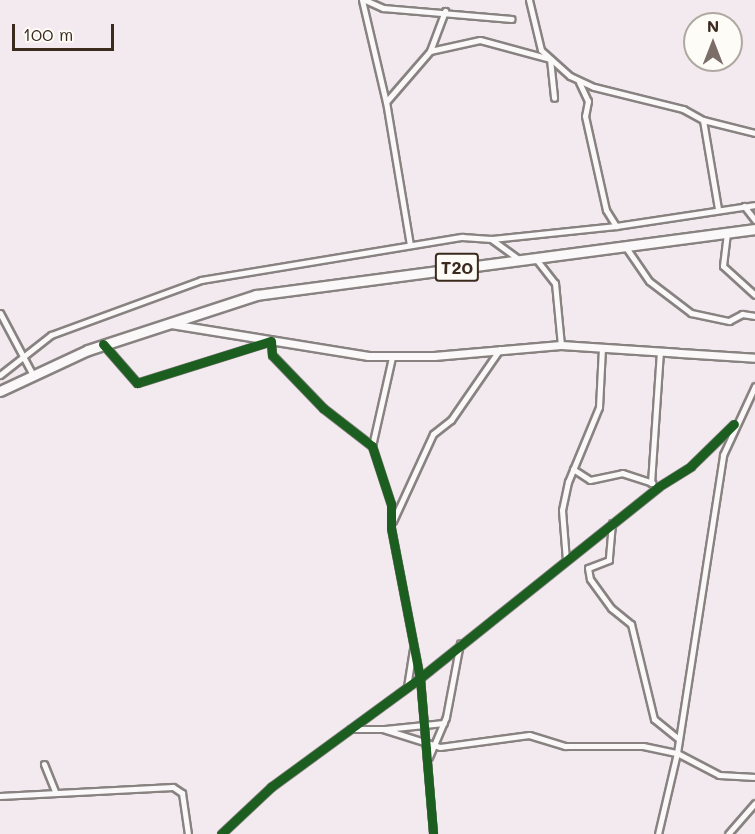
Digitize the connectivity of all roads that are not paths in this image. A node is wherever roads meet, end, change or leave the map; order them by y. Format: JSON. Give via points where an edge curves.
{"nodes":[{"id":1,"x":363,"y":0,"type":"edge"},
{"id":2,"x":529,"y":0,"type":"edge"},
{"id":3,"x":445,"y":11,"type":"junction"},
{"id":4,"x":512,"y":19,"type":"dead end"},
{"id":5,"x":430,"y":51,"type":"junction"},
{"id":6,"x":550,"y":59,"type":"junction"},
{"id":7,"x":579,"y":80,"type":"junction"},
{"id":8,"x":554,"y":98,"type":"dead end"},
{"id":9,"x":386,"y":102,"type":"junction"},
{"id":10,"x":703,"y":120,"type":"junction"},
{"id":11,"x":755,"y":133,"type":"edge"},
{"id":12,"x":755,"y":205,"type":"edge"},
{"id":13,"x":744,"y":206,"type":"junction"},
{"id":14,"x":718,"y":209,"type":"junction"},
{"id":15,"x":755,"y":220,"type":"edge"},
{"id":16,"x":616,"y":226,"type":"junction"},
{"id":17,"x":753,"y":231,"type":"edge"},
{"id":18,"x":727,"y":232,"type":"junction"},
{"id":19,"x":491,"y":239,"type":"junction"},
{"id":20,"x":410,"y":245,"type":"junction"},
{"id":21,"x":625,"y":246,"type":"junction"},
{"id":22,"x":534,"y":257,"type":"junction"},
{"id":23,"x":519,"y":259,"type":"junction"},
{"id":24,"x":755,"y":296,"type":"edge"},
{"id":25,"x":0,"y":313,"type":"edge"},
{"id":26,"x":755,"y":316,"type":"edge"},
{"id":27,"x":163,"y":323,"type":"junction"},
{"id":28,"x":271,"y":341,"type":"junction"},
{"id":29,"x":103,"y":345,"type":"junction"},
{"id":30,"x":561,"y":345,"type":"junction"},
{"id":31,"x":501,"y":348,"type":"junction"},
{"id":32,"x":602,"y":348,"type":"junction"},
{"id":33,"x":660,"y":351,"type":"junction"},
{"id":34,"x":392,"y":357,"type":"junction"},
{"id":35,"x":755,"y":358,"type":"edge"},
{"id":36,"x":24,"y":360,"type":"junction"},
{"id":37,"x":0,"y":375,"type":"edge"},
{"id":38,"x":33,"y":375,"type":"junction"},
{"id":39,"x":755,"y":386,"type":"edge"},
{"id":40,"x":0,"y":391,"type":"edge"},
{"id":41,"x":734,"y":424,"type":"junction"},
{"id":42,"x":372,"y":446,"type":"junction"},
{"id":43,"x":573,"y":469,"type":"junction"},
{"id":44,"x":651,"y":483,"type":"junction"},
{"id":45,"x":660,"y":485,"type":"junction"},
{"id":46,"x":612,"y":522,"type":"junction"},
{"id":47,"x":391,"y":528,"type":"junction"},
{"id":48,"x":566,"y":560,"type":"junction"},
{"id":49,"x":460,"y":641,"type":"junction"},
{"id":50,"x":414,"y":646,"type":"junction"},
{"id":51,"x":420,"y":678,"type":"junction"},
{"id":52,"x":407,"y":687,"type":"junction"},
{"id":53,"x":444,"y":723,"type":"junction"},
{"id":54,"x":426,"y":727,"type":"junction"},
{"id":55,"x":350,"y":729,"type":"junction"},
{"id":56,"x":383,"y":729,"type":"junction"},
{"id":57,"x":679,"y":739,"type":"junction"},
{"id":58,"x":428,"y":744,"type":"junction"},
{"id":59,"x":435,"y":746,"type":"junction"},
{"id":60,"x":677,"y":753,"type":"junction"},
{"id":61,"x":429,"y":757,"type":"junction"},
{"id":62,"x":44,"y":764,"type":"dead end"},
{"id":63,"x":755,"y":777,"type":"edge"},
{"id":64,"x":55,"y":791,"type":"junction"},
{"id":65,"x":0,"y":796,"type":"edge"},
{"id":66,"x":755,"y":803,"type":"edge"},
{"id":67,"x":188,"y":834,"type":"edge"},
{"id":68,"x":221,"y":834,"type":"edge"},
{"id":69,"x":433,"y":834,"type":"edge"},
{"id":70,"x":658,"y":834,"type":"edge"},
{"id":71,"x":728,"y":834,"type":"edge"}],
"edges":[{"from":1,"to":3,"type":"street","via":[[383,8]]},
{"from":1,"to":9,"type":"street"},
{"from":2,"to":6,"type":"street","via":[[534,34]]},
{"from":3,"to":4,"type":"street"},
{"from":3,"to":5,"type":"street"},
{"from":5,"to":6,"type":"street","via":[[480,40]]},
{"from":5,"to":9,"type":"street"},
{"from":6,"to":7,"type":"street"},
{"from":6,"to":8,"type":"street"},
{"from":7,"to":10,"type":"street","via":[[683,109]]},
{"from":7,"to":16,"type":"street","via":[[588,101],[585,116],[606,210]]},
{"from":9,"to":20,"type":"street"},
{"from":10,"to":11,"type":"street"},
{"from":10,"to":14,"type":"street"},
{"from":12,"to":13,"type":"street"},
{"from":13,"to":14,"type":"street"},
{"from":13,"to":15,"type":"street"},
{"from":14,"to":16,"type":"street"},
{"from":16,"to":19,"type":"street"},
{"from":17,"to":18,"type":"main road","number":"T20"},
{"from":18,"to":21,"type":"main road","number":"T20"},
{"from":18,"to":24,"type":"street","via":[[723,266]]},
{"from":19,"to":20,"type":"street"},
{"from":19,"to":23,"type":"street"},
{"from":20,"to":36,"type":"street","via":[[277,265],[172,288],[51,335]]},
{"from":21,"to":22,"type":"main road","number":"T20"},
{"from":21,"to":26,"type":"street","via":[[649,281],[691,313],[729,321],[742,314]]},
{"from":22,"to":23,"type":"main road","number":"T20"},
{"from":22,"to":30,"type":"street","via":[[555,284]]},
{"from":23,"to":27,"type":"main road","number":"T20","via":[[256,295]]},
{"from":25,"to":36,"type":"street"},
{"from":27,"to":28,"type":"street"},
{"from":27,"to":29,"type":"main road","number":"T20"},
{"from":28,"to":29,"type":"street","via":[[137,382]]},
{"from":28,"to":34,"type":"street"},
{"from":28,"to":42,"type":"street","via":[[274,357],[323,408]]},
{"from":29,"to":38,"type":"main road","number":"T20"},
{"from":30,"to":31,"type":"street"},
{"from":30,"to":32,"type":"street"},
{"from":31,"to":34,"type":"street"},
{"from":31,"to":47,"type":"street","via":[[451,420],[433,434]]},
{"from":32,"to":33,"type":"street"},
{"from":32,"to":43,"type":"street","via":[[599,407]]},
{"from":33,"to":35,"type":"street"},
{"from":33,"to":44,"type":"street"},
{"from":34,"to":42,"type":"street"},
{"from":36,"to":37,"type":"street"},
{"from":36,"to":38,"type":"street"},
{"from":38,"to":40,"type":"main road","number":"T20"},
{"from":39,"to":41,"type":"street"},
{"from":41,"to":45,"type":"street","via":[[692,466]]},
{"from":41,"to":57,"type":"street","via":[[717,482]]},
{"from":42,"to":47,"type":"street","via":[[383,471]]},
{"from":43,"to":44,"type":"street","via":[[590,480],[622,473]]},
{"from":43,"to":48,"type":"street","via":[[562,510]]},
{"from":44,"to":45,"type":"street"},
{"from":45,"to":46,"type":"street"},
{"from":46,"to":48,"type":"street"},
{"from":46,"to":57,"type":"street","via":[[609,560],[588,568],[590,579],[611,608],[631,624],[654,719]]},
{"from":47,"to":50,"type":"street"},
{"from":48,"to":49,"type":"street"},
{"from":49,"to":51,"type":"street"},
{"from":49,"to":53,"type":"street"},
{"from":50,"to":51,"type":"street"},
{"from":50,"to":52,"type":"street"},
{"from":51,"to":52,"type":"street"},
{"from":51,"to":54,"type":"street"},
{"from":52,"to":55,"type":"street"},
{"from":53,"to":54,"type":"street"},
{"from":53,"to":59,"type":"street"},
{"from":54,"to":56,"type":"street"},
{"from":54,"to":58,"type":"street"},
{"from":55,"to":56,"type":"street"},
{"from":55,"to":68,"type":"street","via":[[272,787]]},
{"from":56,"to":58,"type":"street"},
{"from":57,"to":60,"type":"street"},
{"from":58,"to":59,"type":"street"},
{"from":58,"to":61,"type":"street"},
{"from":59,"to":60,"type":"street","via":[[454,748],[529,735],[564,746],[623,745]]},
{"from":59,"to":61,"type":"street"},
{"from":60,"to":63,"type":"street","via":[[718,775]]},
{"from":60,"to":70,"type":"street"},
{"from":61,"to":69,"type":"street"},
{"from":62,"to":64,"type":"street"},
{"from":64,"to":65,"type":"street"},
{"from":64,"to":67,"type":"street","via":[[176,788],[182,794]]},
{"from":66,"to":71,"type":"street"}]}
